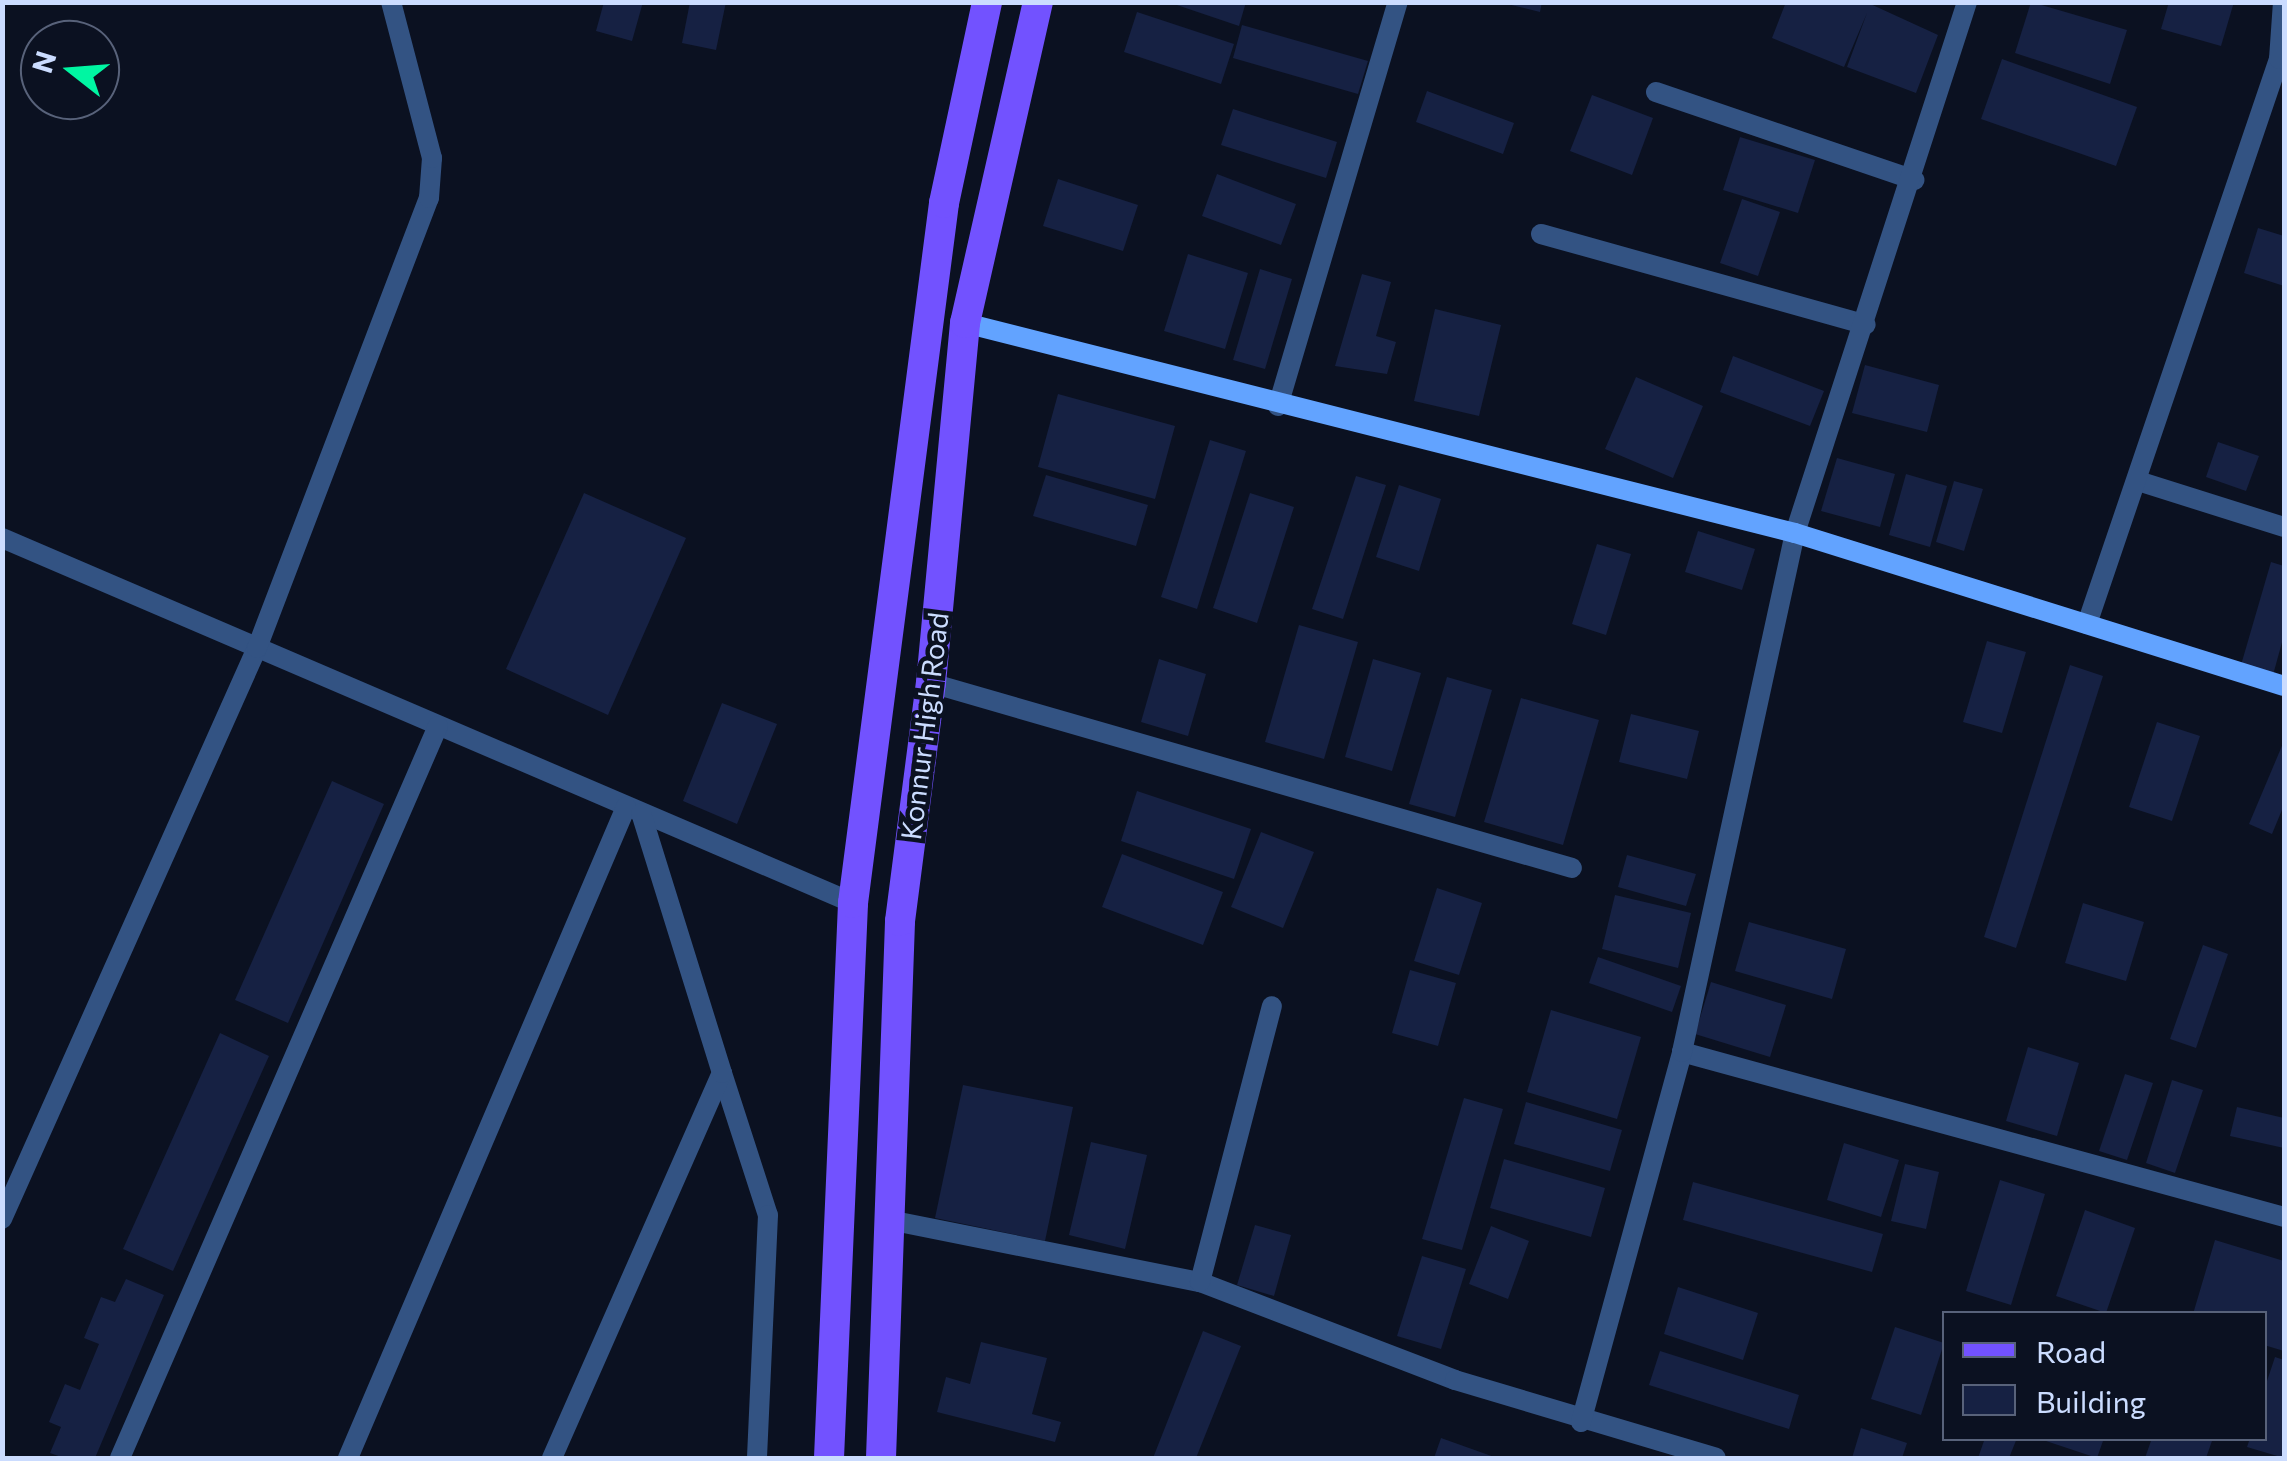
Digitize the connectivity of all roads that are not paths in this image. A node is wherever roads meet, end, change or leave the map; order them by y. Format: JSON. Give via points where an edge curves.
{"nodes":[{"id":1,"x":391,"y":2,"type":"edge"},
{"id":2,"x":987,"y":2,"type":"edge"},
{"id":3,"x":1038,"y":2,"type":"edge"},
{"id":4,"x":1398,"y":2,"type":"edge"},
{"id":5,"x":1967,"y":2,"type":"edge"},
{"id":6,"x":2284,"y":8,"type":"edge"},
{"id":7,"x":1656,"y":92,"type":"dead end"},
{"id":8,"x":1914,"y":180,"type":"junction"},
{"id":9,"x":1540,"y":234,"type":"dead end"},
{"id":10,"x":965,"y":324,"type":"junction"},
{"id":11,"x":1866,"y":325,"type":"junction"},
{"id":12,"x":1278,"y":406,"type":"junction"},
{"id":13,"x":2138,"y":481,"type":"junction"},
{"id":14,"x":2284,"y":527,"type":"edge"},
{"id":15,"x":1795,"y":533,"type":"junction"},
{"id":16,"x":2,"y":538,"type":"edge"},
{"id":17,"x":2087,"y":624,"type":"junction"},
{"id":18,"x":257,"y":648,"type":"junction"},
{"id":19,"x":931,"y":682,"type":"junction"},
{"id":20,"x":2284,"y":686,"type":"edge"},
{"id":21,"x":438,"y":726,"type":"junction"},
{"id":22,"x":633,"y":810,"type":"junction"},
{"id":23,"x":1572,"y":868,"type":"dead end"},
{"id":24,"x":853,"y":903,"type":"junction"},
{"id":25,"x":1272,"y":1006,"type":"dead end"},
{"id":26,"x":1682,"y":1052,"type":"junction"},
{"id":27,"x":722,"y":1073,"type":"junction"},
{"id":28,"x":2284,"y":1218,"type":"edge"},
{"id":29,"x":2,"y":1219,"type":"edge"},
{"id":30,"x":894,"y":1221,"type":"junction"},
{"id":31,"x":1200,"y":1282,"type":"junction"},
{"id":32,"x":1581,"y":1422,"type":"junction"},
{"id":33,"x":120,"y":1458,"type":"edge"},
{"id":34,"x":348,"y":1458,"type":"edge"},
{"id":35,"x":552,"y":1458,"type":"edge"},
{"id":36,"x":758,"y":1458,"type":"edge"},
{"id":37,"x":829,"y":1458,"type":"edge"},
{"id":38,"x":881,"y":1458,"type":"edge"},
{"id":39,"x":1716,"y":1458,"type":"edge"}],
"edges":[{"from":1,"to":18,"type":"street","via":[[434,178]]},
{"from":2,"to":24,"type":"main road","via":[[944,203]]},
{"from":3,"to":10,"type":"main road","name":"Konnur High Road"},
{"from":4,"to":12,"type":"street"},
{"from":5,"to":8,"type":"street"},
{"from":6,"to":13,"type":"street","via":[[2278,58]]},
{"from":7,"to":8,"type":"street"},
{"from":8,"to":11,"type":"street"},
{"from":9,"to":11,"type":"street"},
{"from":10,"to":12,"type":"street"},
{"from":10,"to":19,"type":"main road","name":"Konnur High Road"},
{"from":11,"to":15,"type":"street"},
{"from":12,"to":15,"type":"street"},
{"from":13,"to":14,"type":"street"},
{"from":13,"to":17,"type":"street"},
{"from":15,"to":17,"type":"street"},
{"from":15,"to":26,"type":"street"},
{"from":16,"to":18,"type":"street"},
{"from":17,"to":20,"type":"street"},
{"from":18,"to":21,"type":"street"},
{"from":18,"to":29,"type":"street"},
{"from":19,"to":23,"type":"street"},
{"from":19,"to":30,"type":"main road","name":"Konnur High Road","via":[[900,921]]},
{"from":21,"to":22,"type":"street"},
{"from":21,"to":33,"type":"street"},
{"from":22,"to":24,"type":"street"},
{"from":22,"to":27,"type":"street"},
{"from":22,"to":34,"type":"street"},
{"from":24,"to":37,"type":"main road"},
{"from":25,"to":31,"type":"street"},
{"from":26,"to":28,"type":"street"},
{"from":26,"to":32,"type":"street"},
{"from":27,"to":35,"type":"street"},
{"from":27,"to":36,"type":"street","via":[[768,1214]]},
{"from":30,"to":31,"type":"street"},
{"from":30,"to":38,"type":"main road","name":"Konnur High Road"},
{"from":31,"to":32,"type":"street"},
{"from":32,"to":39,"type":"street"}]}
